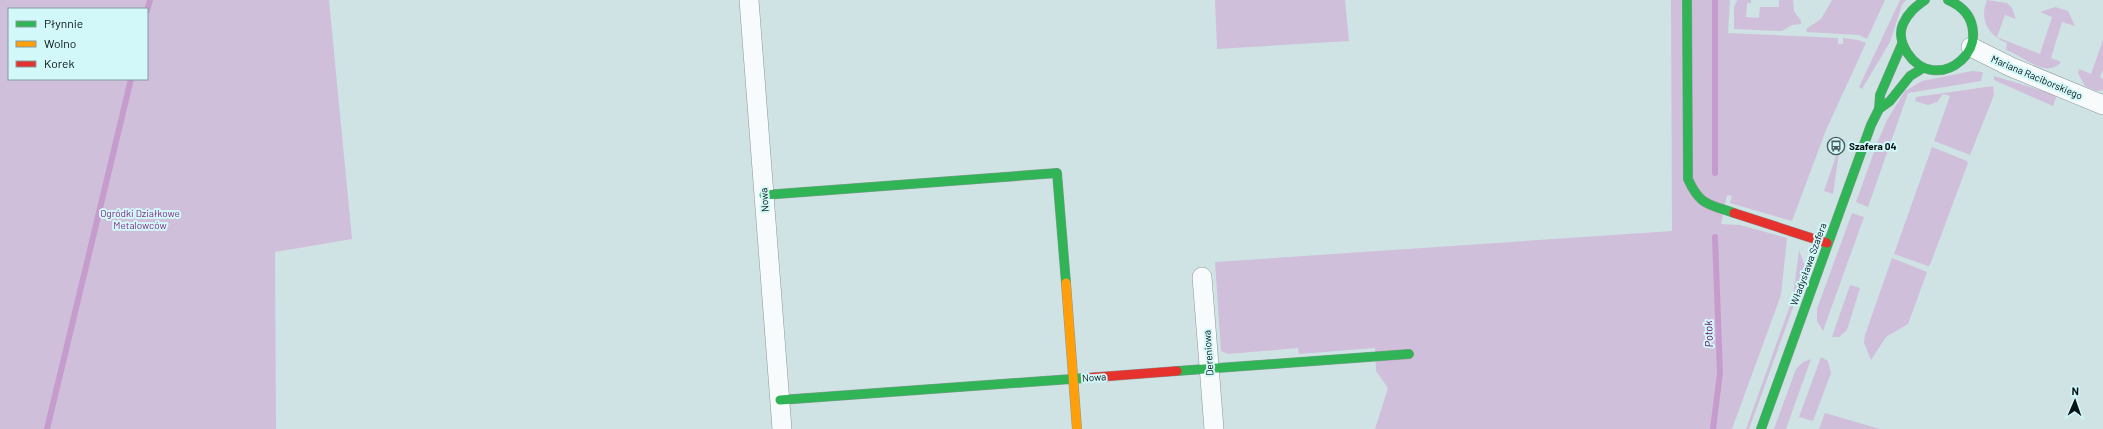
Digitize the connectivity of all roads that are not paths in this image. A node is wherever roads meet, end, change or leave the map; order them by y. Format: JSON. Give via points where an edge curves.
{"nodes":[{"id":1,"x":749,"y":0,"type":"edge"},
{"id":2,"x":1687,"y":0,"type":"edge"},
{"id":3,"x":1925,"y":0,"type":"edge"},
{"id":4,"x":1948,"y":0,"type":"edge"},
{"id":5,"x":1965,"y":0,"type":"edge"},
{"id":6,"x":1964,"y":10,"type":"junction"},
{"id":7,"x":1902,"y":44,"type":"junction"},
{"id":8,"x":1971,"y":47,"type":"junction"},
{"id":9,"x":1923,"y":68,"type":"junction"},
{"id":10,"x":2103,"y":105,"type":"edge"},
{"id":11,"x":1880,"y":108,"type":"junction"},
{"id":12,"x":764,"y":195,"type":"junction"},
{"id":13,"x":1827,"y":243,"type":"junction"},
{"id":14,"x":1202,"y":277,"type":"dead end"},
{"id":15,"x":1409,"y":354,"type":"dead end"},
{"id":16,"x":1209,"y":369,"type":"junction"},
{"id":17,"x":1073,"y":379,"type":"junction"},
{"id":18,"x":780,"y":400,"type":"junction"},
{"id":19,"x":782,"y":429,"type":"edge"},
{"id":20,"x":1077,"y":429,"type":"edge"},
{"id":21,"x":1214,"y":429,"type":"edge"},
{"id":22,"x":1761,"y":429,"type":"edge"}],
"edges":[{"from":1,"to":12,"type":"street","name":"Nowa"},
{"from":2,"to":13,"type":"street","via":[[1688,179],[1696,197],[1709,208],[1726,210]]},
{"from":3,"to":7,"type":"street","via":[[1915,5],[1902,22]]},
{"from":4,"to":6,"type":"street"},
{"from":5,"to":6,"type":"street"},
{"from":6,"to":8,"type":"street","via":[[1973,28]]},
{"from":7,"to":9,"type":"street","via":[[1906,54]]},
{"from":7,"to":11,"type":"street","name":"Władysława Szafera","via":[[1880,95]]},
{"from":8,"to":9,"type":"street","via":[[1957,65],[1946,70],[1934,71]]},
{"from":8,"to":10,"type":"street","name":"Mariana Raciborskiego","via":[[2011,67]]},
{"from":9,"to":11,"type":"street","name":"Władysława Szafera","via":[[1910,76]]},
{"from":11,"to":13,"type":"street","name":"Władysława Szafera","via":[[1871,125]]},
{"from":12,"to":17,"type":"street","via":[[1057,172]]},
{"from":12,"to":18,"type":"street","name":"Nowa"},
{"from":13,"to":22,"type":"street","name":"Władysława Szafera"},
{"from":14,"to":16,"type":"street","name":"Dereniowa"},
{"from":15,"to":16,"type":"street","name":"Nowa"},
{"from":16,"to":17,"type":"street","name":"Nowa"},
{"from":16,"to":21,"type":"street","name":"Dereniowa"},
{"from":17,"to":18,"type":"street","name":"Nowa"},
{"from":17,"to":20,"type":"street"},
{"from":18,"to":19,"type":"street","name":"Nowa"}]}
